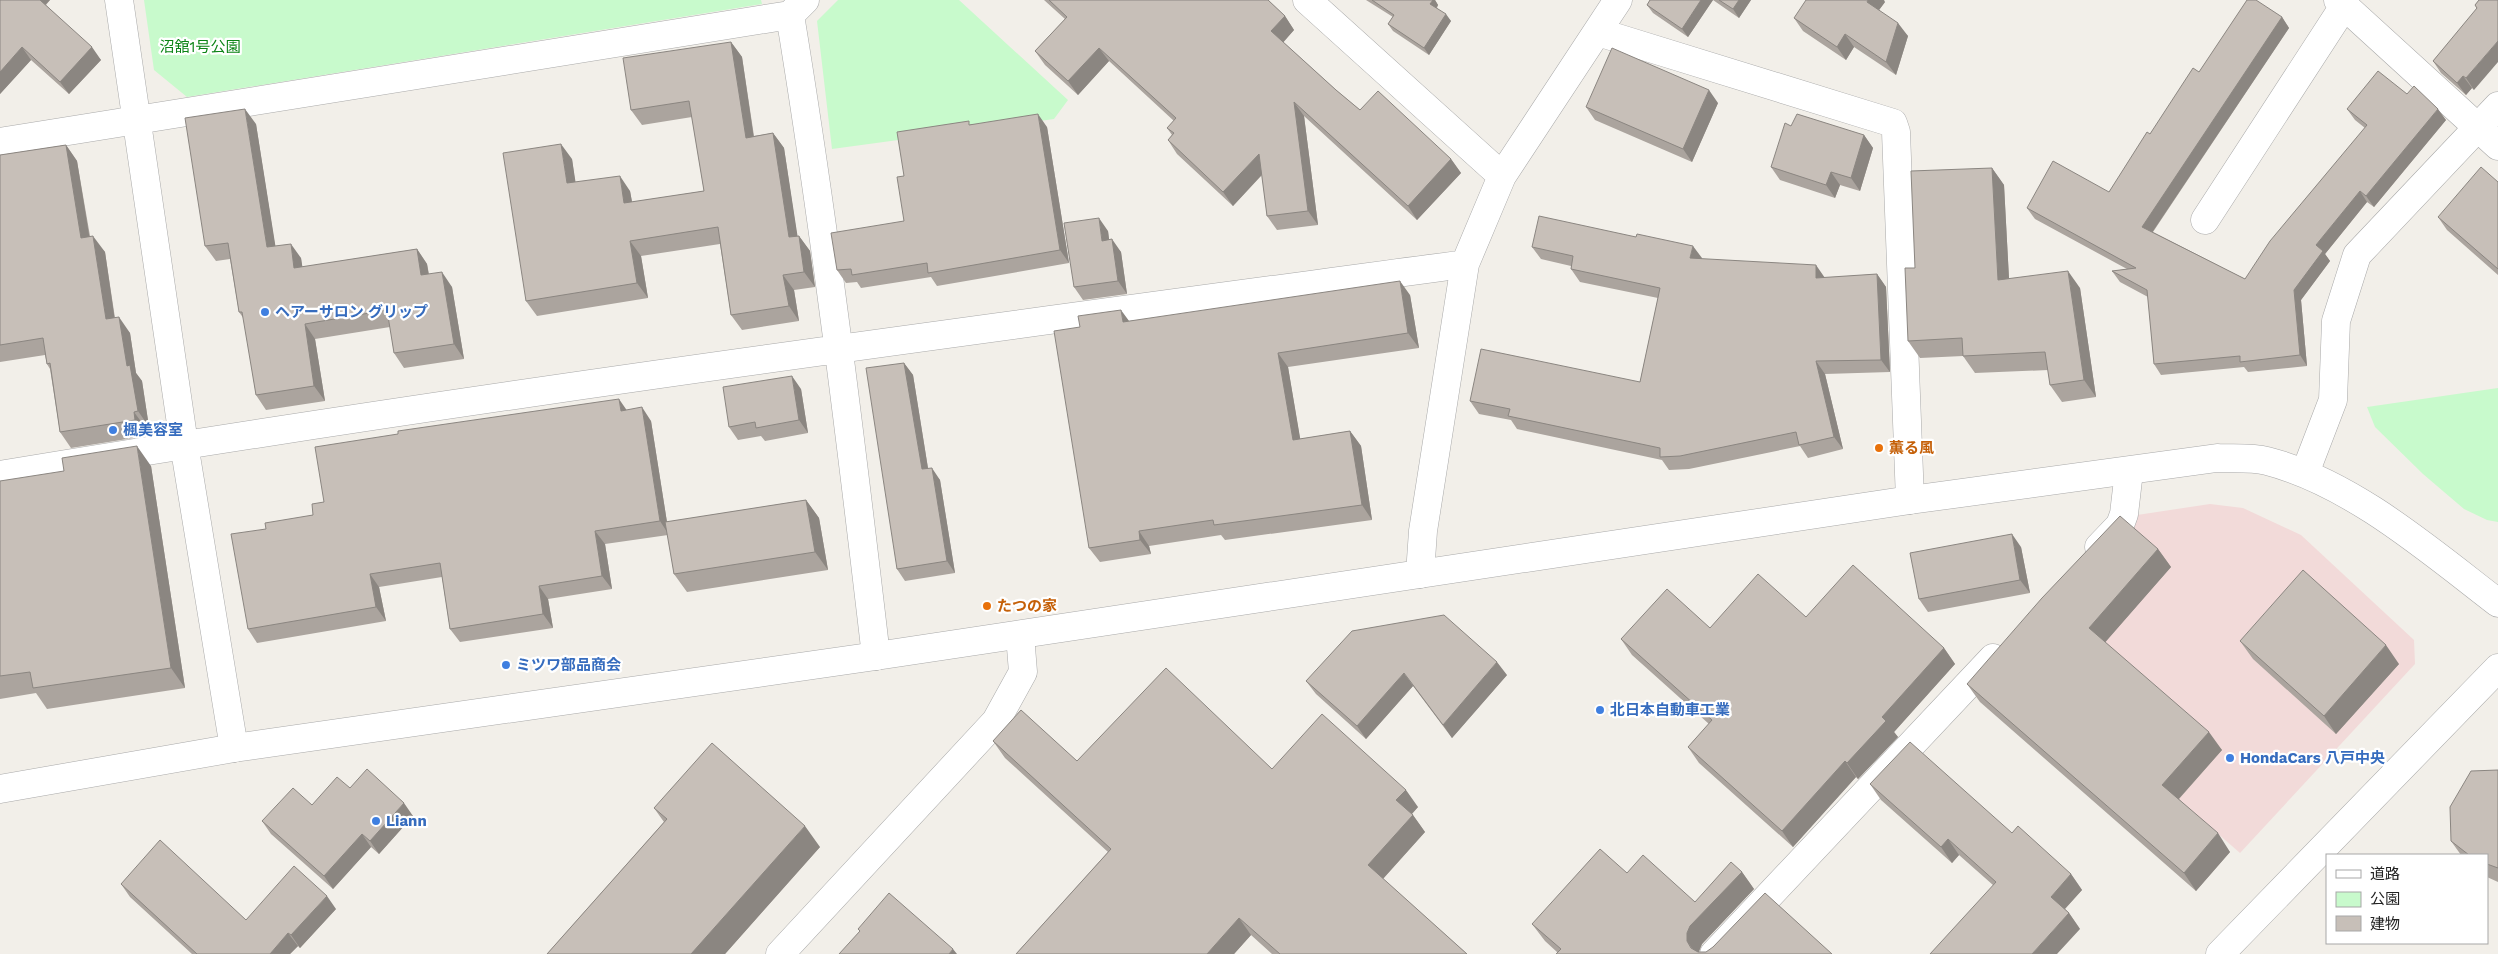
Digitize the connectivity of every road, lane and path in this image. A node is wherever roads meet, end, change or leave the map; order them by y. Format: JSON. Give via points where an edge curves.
{"nodes":[{"id":1,"x":119,"y":0,"type":"edge"},
{"id":2,"x":1306,"y":0,"type":"edge"},
{"id":3,"x":1618,"y":0,"type":"edge"},
{"id":4,"x":2341,"y":3,"type":"edge"},
{"id":5,"x":797,"y":8,"type":"edge"},
{"id":6,"x":1598,"y":32,"type":"junction"},
{"id":7,"x":2498,"y":106,"type":"edge"},
{"id":8,"x":138,"y":121,"type":"junction"},
{"id":9,"x":2478,"y":128,"type":"junction"},
{"id":10,"x":0,"y":142,"type":"edge"},
{"id":11,"x":2498,"y":146,"type":"edge"},
{"id":12,"x":1502,"y":176,"type":"junction"},
{"id":13,"x":2206,"y":220,"type":"dead end"},
{"id":14,"x":1465,"y":264,"type":"junction"},
{"id":15,"x":840,"y":348,"type":"junction"},
{"id":16,"x":184,"y":444,"type":"junction"},
{"id":17,"x":2129,"y":471,"type":"junction"},
{"id":18,"x":2305,"y":473,"type":"junction"},
{"id":19,"x":0,"y":475,"type":"edge"},
{"id":20,"x":1910,"y":500,"type":"junction"},
{"id":21,"x":2079,"y":568,"type":"edge"},
{"id":22,"x":1420,"y":574,"type":"junction"},
{"id":23,"x":2498,"y":603,"type":"edge"},
{"id":24,"x":1020,"y":635,"type":"junction"},
{"id":25,"x":2010,"y":640,"type":"edge"},
{"id":26,"x":876,"y":656,"type":"junction"},
{"id":27,"x":2498,"y":668,"type":"edge"},
{"id":28,"x":234,"y":748,"type":"junction"},
{"id":29,"x":0,"y":788,"type":"edge"},
{"id":30,"x":780,"y":954,"type":"edge"},
{"id":31,"x":1714,"y":954,"type":"edge"},
{"id":32,"x":2220,"y":954,"type":"edge"}],
"edges":[{"from":1,"to":8,"type":"street"},
{"from":2,"to":12,"type":"street"},
{"from":3,"to":6,"type":"street"},
{"from":4,"to":9,"type":"street"},
{"from":4,"to":13,"type":"street"},
{"from":5,"to":8,"type":"street"},
{"from":5,"to":15,"type":"street"},
{"from":6,"to":12,"type":"street"},
{"from":6,"to":20,"type":"street","via":[[1893,123],[1896,132]]},
{"from":7,"to":9,"type":"street"},
{"from":8,"to":10,"type":"street"},
{"from":8,"to":16,"type":"street"},
{"from":9,"to":11,"type":"street"},
{"from":9,"to":18,"type":"street","via":[[2357,255],[2336,321],[2333,400]]},
{"from":12,"to":14,"type":"street"},
{"from":14,"to":15,"type":"street"},
{"from":14,"to":22,"type":"street","via":[[1423,531]]},
{"from":15,"to":16,"type":"street"},
{"from":15,"to":26,"type":"street"},
{"from":16,"to":19,"type":"street"},
{"from":16,"to":28,"type":"street"},
{"from":17,"to":18,"type":"street","via":[[2217,458],[2264,460]]},
{"from":17,"to":20,"type":"street"},
{"from":17,"to":21,"type":"street","via":[[2120,526]]},
{"from":18,"to":23,"type":"street","via":[[2367,506]]},
{"from":20,"to":22,"type":"street"},
{"from":22,"to":24,"type":"street"},
{"from":24,"to":26,"type":"street"},
{"from":24,"to":30,"type":"street","via":[[1023,672],[996,721]]},
{"from":25,"to":31,"type":"street"},
{"from":26,"to":28,"type":"street"},
{"from":27,"to":32,"type":"street"},
{"from":28,"to":29,"type":"street"}]}
